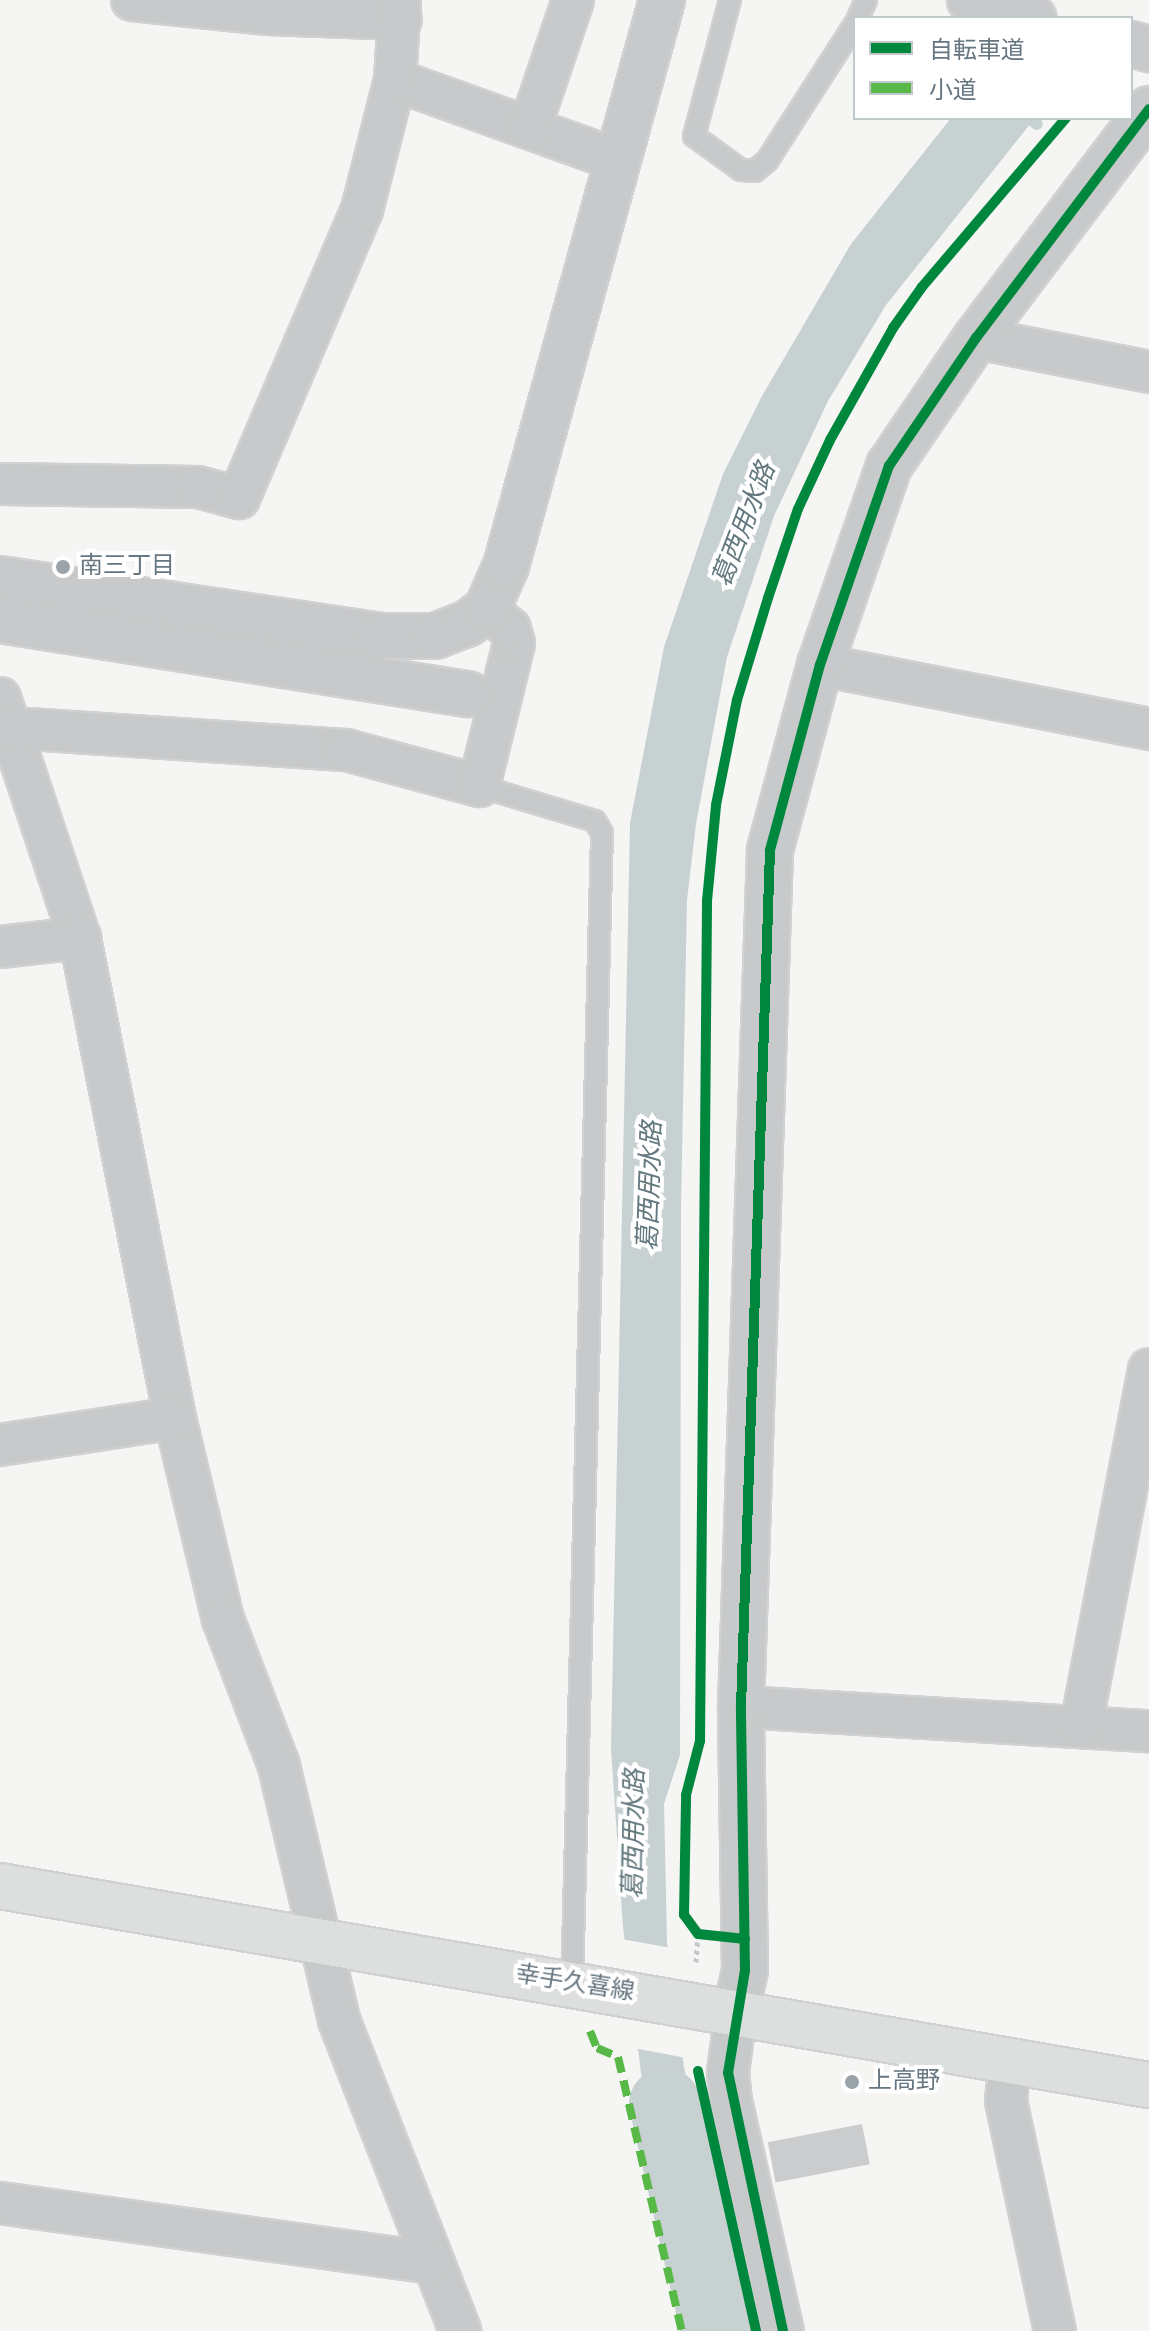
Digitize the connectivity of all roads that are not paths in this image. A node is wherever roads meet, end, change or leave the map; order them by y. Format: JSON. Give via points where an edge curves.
{"nodes":[{"id":1,"x":134,"y":0,"type":"edge"},
{"id":2,"x":573,"y":0,"type":"edge"},
{"id":3,"x":662,"y":0,"type":"edge"},
{"id":4,"x":730,"y":0,"type":"edge"},
{"id":5,"x":270,"y":7,"type":"edge"},
{"id":6,"x":401,"y":9,"type":"edge"},
{"id":7,"x":853,"y":27,"type":"edge"},
{"id":8,"x":395,"y":80,"type":"junction"},
{"id":9,"x":1149,"y":109,"type":"edge"},
{"id":10,"x":530,"y":127,"type":"junction"},
{"id":11,"x":617,"y":160,"type":"junction"},
{"id":12,"x":976,"y":338,"type":"junction"},
{"id":13,"x":1149,"y":372,"type":"edge"},
{"id":14,"x":0,"y":484,"type":"edge"},
{"id":15,"x":0,"y":579,"type":"edge"},
{"id":16,"x":487,"y":609,"type":"junction"},
{"id":17,"x":0,"y":620,"type":"edge"},
{"id":18,"x":820,"y":665,"type":"junction"},
{"id":19,"x":468,"y":694,"type":"dead end"},
{"id":20,"x":6,"y":713,"type":"edge"},
{"id":21,"x":1149,"y":729,"type":"edge"},
{"id":22,"x":479,"y":786,"type":"junction"},
{"id":23,"x":80,"y":938,"type":"junction"},
{"id":24,"x":0,"y":947,"type":"edge"},
{"id":25,"x":1149,"y":1369,"type":"edge"},
{"id":26,"x":175,"y":1418,"type":"junction"},
{"id":27,"x":0,"y":1445,"type":"edge"},
{"id":28,"x":1138,"y":1484,"type":"edge"},
{"id":29,"x":741,"y":1707,"type":"junction"},
{"id":30,"x":1081,"y":1726,"type":"junction"},
{"id":31,"x":1149,"y":1731,"type":"edge"},
{"id":32,"x":0,"y":1886,"type":"edge"},
{"id":33,"x":319,"y":1943,"type":"junction"},
{"id":34,"x":586,"y":1985,"type":"junction"},
{"id":35,"x":718,"y":2008,"type":"junction"},
{"id":36,"x":1010,"y":2059,"type":"junction"},
{"id":37,"x":1149,"y":2085,"type":"edge"},
{"id":38,"x":0,"y":2203,"type":"edge"},
{"id":39,"x":431,"y":2263,"type":"junction"},
{"id":40,"x":460,"y":2331,"type":"edge"},
{"id":41,"x":783,"y":2331,"type":"edge"},
{"id":42,"x":1055,"y":2331,"type":"edge"}],
"edges":[{"from":1,"to":5,"type":"street"},
{"from":2,"to":10,"type":"street"},
{"from":3,"to":11,"type":"street"},
{"from":4,"to":7,"type":"lane","via":[[694,136],[741,170],[755,171],[767,161]]},
{"from":5,"to":6,"type":"street"},
{"from":6,"to":8,"type":"street"},
{"from":8,"to":10,"type":"street"},
{"from":8,"to":14,"type":"street","via":[[362,210],[239,498],[198,487]]},
{"from":9,"to":12,"type":"street"},
{"from":10,"to":11,"type":"street"},
{"from":11,"to":16,"type":"street","via":[[506,566]]},
{"from":12,"to":13,"type":"street"},
{"from":12,"to":18,"type":"street","via":[[889,466]]},
{"from":15,"to":16,"type":"street","via":[[380,636],[435,636],[467,624]]},
{"from":16,"to":22,"type":"street","via":[[510,629],[514,643]]},
{"from":17,"to":19,"type":"street"},
{"from":18,"to":21,"type":"street"},
{"from":18,"to":29,"type":"street","via":[[770,850]]},
{"from":20,"to":22,"type":"street","via":[[346,750]]},
{"from":20,"to":23,"type":"street"},
{"from":22,"to":34,"type":"lane","via":[[595,821],[602,833]]},
{"from":23,"to":24,"type":"street"},
{"from":23,"to":26,"type":"street"},
{"from":25,"to":28,"type":"street"},
{"from":26,"to":27,"type":"street"},
{"from":26,"to":33,"type":"street","via":[[223,1619],[279,1766]]},
{"from":28,"to":30,"type":"street"},
{"from":29,"to":30,"type":"street"},
{"from":29,"to":35,"type":"street","via":[[745,1939]]},
{"from":30,"to":31,"type":"street"},
{"from":32,"to":33,"type":"main road","name":"幸手久喜線"},
{"from":33,"to":34,"type":"main road","name":"幸手久喜線"},
{"from":33,"to":39,"type":"street","via":[[339,2020]]},
{"from":34,"to":35,"type":"main road","name":"幸手久喜線"},
{"from":35,"to":36,"type":"main road","name":"幸手久喜線"},
{"from":35,"to":41,"type":"street","via":[[731,2101]]},
{"from":36,"to":37,"type":"main road","name":"幸手久喜線"},
{"from":36,"to":42,"type":"street","via":[[1006,2101]]},
{"from":38,"to":39,"type":"street"},
{"from":39,"to":40,"type":"street"}]}
